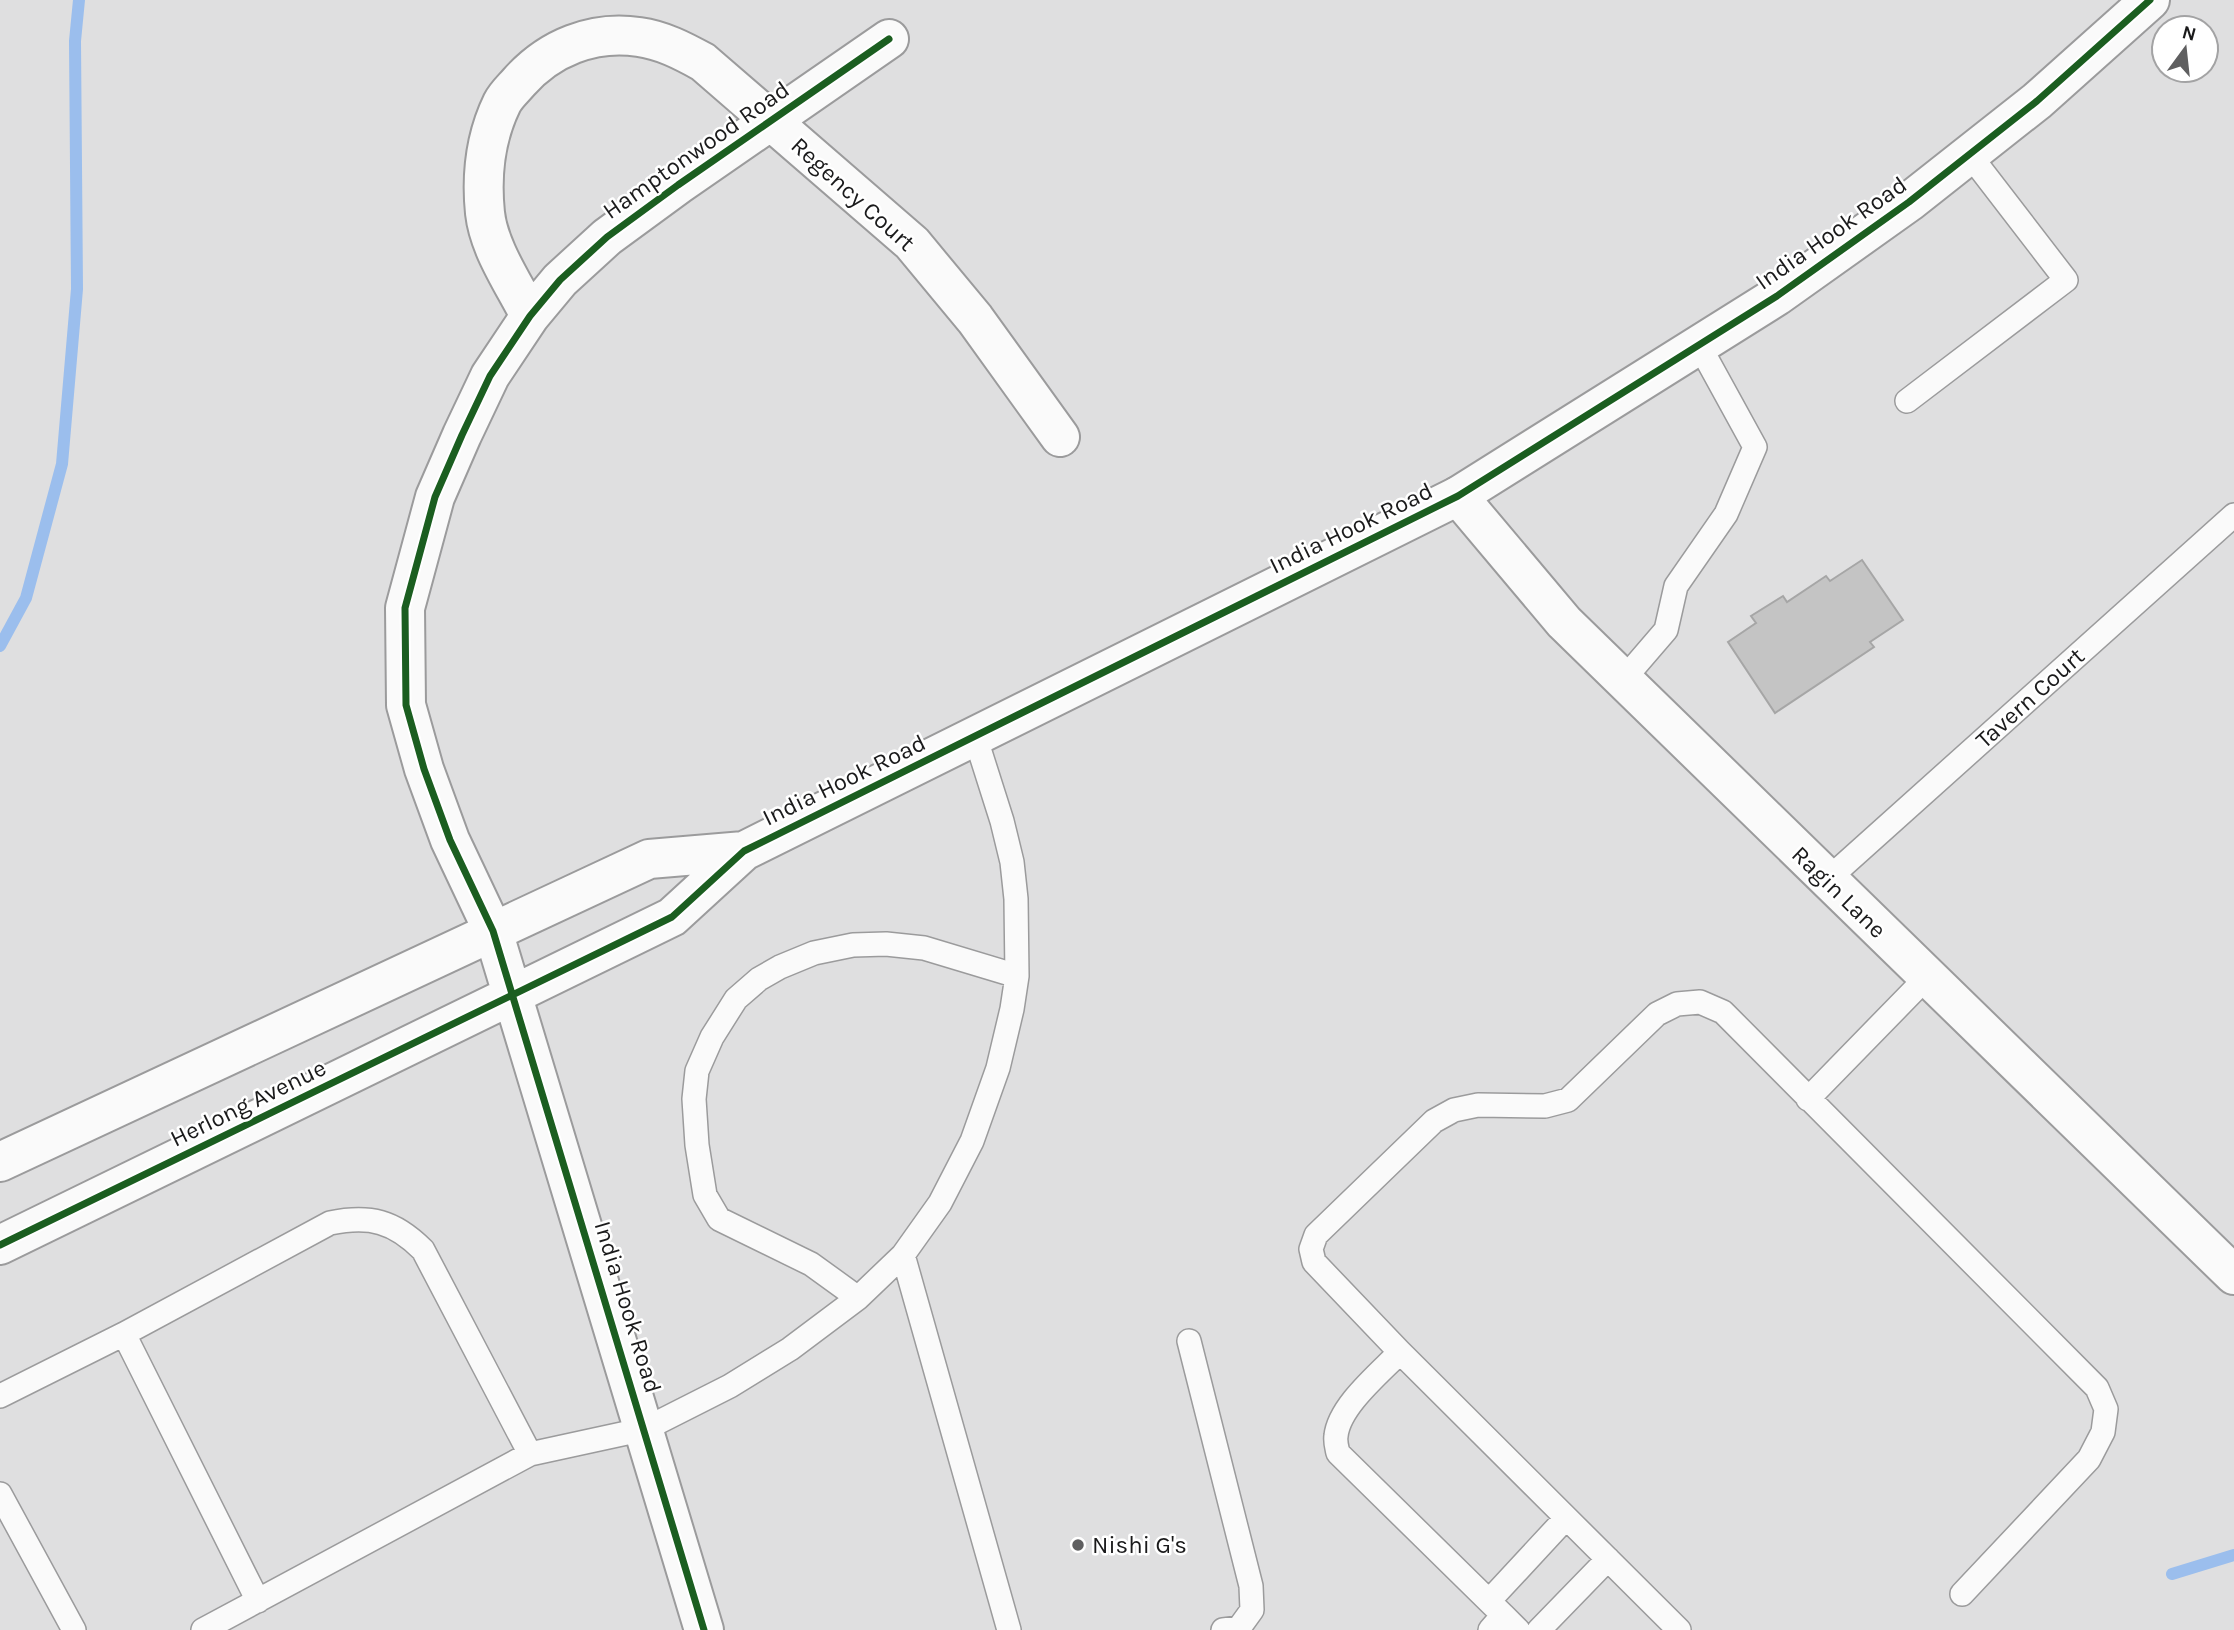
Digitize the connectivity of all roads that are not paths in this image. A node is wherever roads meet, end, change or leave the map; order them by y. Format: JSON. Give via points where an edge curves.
{"nodes":[{"id":1,"x":2150,"y":0,"type":"edge"},
{"id":2,"x":889,"y":39,"type":"dead end"},
{"id":3,"x":770,"y":121,"type":"junction"},
{"id":4,"x":1969,"y":154,"type":"junction"},
{"id":5,"x":530,"y":316,"type":"junction"},
{"id":6,"x":1699,"y":345,"type":"junction"},
{"id":7,"x":1907,"y":401,"type":"dead end"},
{"id":8,"x":1060,"y":437,"type":"dead end"},
{"id":9,"x":1458,"y":496,"type":"junction"},
{"id":10,"x":2234,"y":515,"type":"edge"},
{"id":11,"x":1623,"y":680,"type":"junction"},
{"id":12,"x":975,"y":736,"type":"junction"},
{"id":13,"x":744,"y":851,"type":"junction"},
{"id":14,"x":1827,"y":880,"type":"junction"},
{"id":15,"x":494,"y":931,"type":"junction"},
{"id":16,"x":1017,"y":976,"type":"junction"},
{"id":17,"x":1927,"y":977,"type":"junction"},
{"id":18,"x":513,"y":995,"type":"junction"},
{"id":19,"x":1808,"y":1099,"type":"junction"},
{"id":20,"x":0,"y":1162,"type":"edge"},
{"id":21,"x":0,"y":1245,"type":"edge"},
{"id":22,"x":903,"y":1255,"type":"junction"},
{"id":23,"x":2234,"y":1275,"type":"edge"},
{"id":24,"x":858,"y":1298,"type":"junction"},
{"id":25,"x":124,"y":1335,"type":"junction"},
{"id":26,"x":1189,"y":1341,"type":"dead end"},
{"id":27,"x":1400,"y":1352,"type":"junction"},
{"id":28,"x":0,"y":1396,"type":"edge"},
{"id":29,"x":645,"y":1429,"type":"junction"},
{"id":30,"x":530,"y":1454,"type":"junction"},
{"id":31,"x":0,"y":1494,"type":"edge"},
{"id":32,"x":1566,"y":1518,"type":"junction"},
{"id":33,"x":1608,"y":1559,"type":"junction"},
{"id":34,"x":1962,"y":1594,"type":"dead end"},
{"id":35,"x":258,"y":1601,"type":"junction"},
{"id":36,"x":1500,"y":1619,"type":"edge"},
{"id":37,"x":74,"y":1630,"type":"edge"},
{"id":38,"x":203,"y":1630,"type":"edge"},
{"id":39,"x":704,"y":1630,"type":"edge"},
{"id":40,"x":1009,"y":1630,"type":"edge"},
{"id":41,"x":1223,"y":1630,"type":"edge"},
{"id":42,"x":1539,"y":1630,"type":"edge"},
{"id":43,"x":1679,"y":1630,"type":"edge"}],
"edges":[{"from":1,"to":4,"type":"street","name":"India Hook Road","via":[[2037,101]]},
{"from":2,"to":3,"type":"street","name":"Hamptonwood Road"},
{"from":3,"to":5,"type":"street","name":"Hamptonwood Road","via":[[607,237],[560,279]]},
{"from":3,"to":5,"type":"street","name":"Regency Court","via":[[704,62],[673,46],[639,37],[604,36],[570,44],[533,66],[503,100],[483,169],[485,215],[495,247]]},
{"from":3,"to":8,"type":"street","name":"Regency Court","via":[[912,243],[975,319]]},
{"from":4,"to":6,"type":"street","name":"India Hook Road","via":[[1777,296]]},
{"from":4,"to":7,"type":"lane","via":[[2066,280]]},
{"from":5,"to":15,"type":"street","name":"Hamptonwood Road","via":[[490,376],[435,497],[405,608],[405,705],[450,840]]},
{"from":6,"to":9,"type":"street","name":"India Hook Road"},
{"from":6,"to":11,"type":"lane","via":[[1755,447],[1726,514],[1676,586],[1666,630]]},
{"from":9,"to":11,"type":"street","name":"Ragin Lane","via":[[1564,622]]},
{"from":9,"to":12,"type":"street","name":"India Hook Road"},
{"from":10,"to":14,"type":"lane","name":"Tavern Court"},
{"from":11,"to":14,"type":"street","name":"Ragin Lane"},
{"from":12,"to":13,"type":"street","name":"India Hook Road"},
{"from":12,"to":16,"type":"lane","via":[[1012,862]]},
{"from":13,"to":15,"type":"street","name":"India Hook Road","via":[[649,859]]},
{"from":13,"to":18,"type":"street","name":"India Hook Road","via":[[672,917]]},
{"from":14,"to":17,"type":"street","name":"Ragin Lane"},
{"from":15,"to":18,"type":"street","name":"India Hook Road"},
{"from":15,"to":20,"type":"street","name":"Herlong Avenue"},
{"from":16,"to":22,"type":"lane","via":[[998,1068],[972,1141],[940,1203]]},
{"from":16,"to":24,"type":"lane","via":[[924,948],[853,945],[814,953],[758,979],[736,999],[712,1037],[697,1071],[694,1099],[705,1195],[719,1219],[811,1264]]},
{"from":17,"to":19,"type":"lane"},
{"from":17,"to":23,"type":"street","name":"Ragin Lane"},
{"from":18,"to":21,"type":"street","name":"Herlong Avenue"},
{"from":18,"to":29,"type":"street","name":"India Hook Road"},
{"from":19,"to":27,"type":"lane","via":[[1723,1012],[1700,1002],[1677,1004],[1657,1014],[1568,1100],[1545,1106],[1478,1105],[1454,1110],[1434,1121],[1316,1235],[1311,1249],[1314,1262]]},
{"from":19,"to":34,"type":"lane","via":[[2097,1388],[2106,1409],[2103,1432],[2089,1459]]},
{"from":22,"to":24,"type":"lane"},
{"from":22,"to":40,"type":"lane"},
{"from":24,"to":29,"type":"lane","via":[[790,1349]]},
{"from":25,"to":28,"type":"lane"},
{"from":25,"to":30,"type":"lane","via":[[330,1223],[351,1219],[391,1225],[423,1250]]},
{"from":25,"to":35,"type":"lane"},
{"from":26,"to":41,"type":"lane","via":[[1251,1586],[1252,1610],[1240,1628]]},
{"from":27,"to":32,"type":"lane"},
{"from":27,"to":36,"type":"lane","via":[[1341,1418],[1338,1453]]},
{"from":29,"to":30,"type":"lane"},
{"from":29,"to":39,"type":"street","name":"India Hook Road"},
{"from":30,"to":35,"type":"lane"},
{"from":31,"to":37,"type":"lane"},
{"from":32,"to":33,"type":"lane"},
{"from":32,"to":36,"type":"lane"},
{"from":33,"to":42,"type":"lane"},
{"from":33,"to":43,"type":"lane"},
{"from":35,"to":38,"type":"lane"}]}
